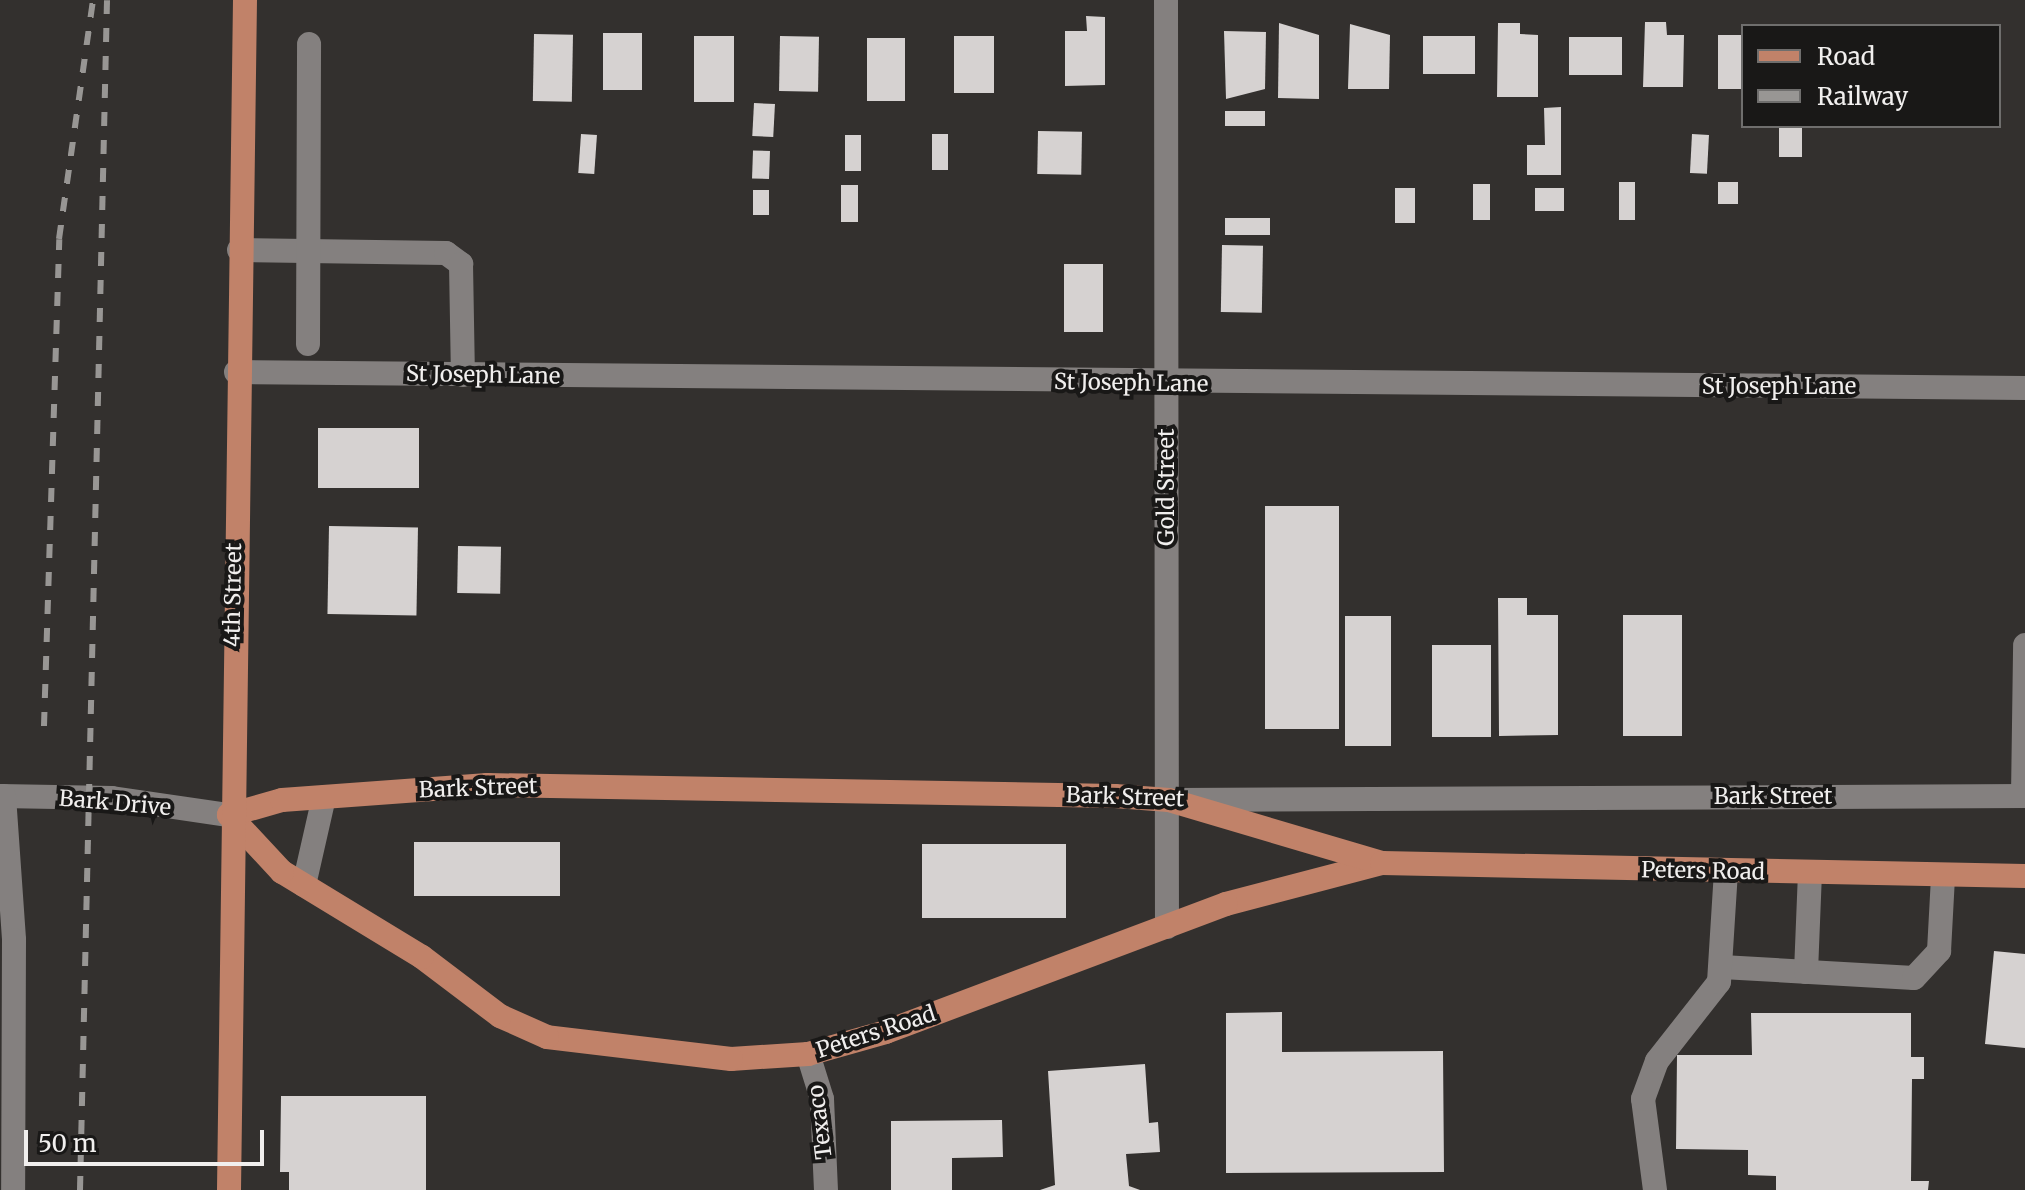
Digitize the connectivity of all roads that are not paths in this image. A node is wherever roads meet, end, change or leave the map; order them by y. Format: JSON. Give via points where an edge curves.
{"nodes":[{"id":1,"x":245,"y":0,"type":"edge"},
{"id":2,"x":1166,"y":0,"type":"edge"},
{"id":3,"x":309,"y":44,"type":"dead end"},
{"id":4,"x":239,"y":250,"type":"junction"},
{"id":5,"x":309,"y":251,"type":"junction"},
{"id":6,"x":308,"y":344,"type":"dead end"},
{"id":7,"x":236,"y":372,"type":"junction"},
{"id":8,"x":463,"y":375,"type":"junction"},
{"id":9,"x":1167,"y":383,"type":"junction"},
{"id":10,"x":2025,"y":388,"type":"edge"},
{"id":11,"x":2025,"y":645,"type":"edge"},
{"id":12,"x":2,"y":796,"type":"edge"},
{"id":13,"x":2024,"y":796,"type":"edge"},
{"id":14,"x":324,"y":797,"type":"junction"},
{"id":15,"x":1169,"y":800,"type":"junction"},
{"id":16,"x":229,"y":815,"type":"junction"},
{"id":17,"x":1382,"y":863,"type":"junction"},
{"id":18,"x":1726,"y":872,"type":"junction"},
{"id":19,"x":1810,"y":874,"type":"junction"},
{"id":20,"x":2025,"y":876,"type":"edge"},
{"id":21,"x":1943,"y":877,"type":"junction"},
{"id":22,"x":304,"y":885,"type":"junction"},
{"id":23,"x":1167,"y":927,"type":"junction"},
{"id":24,"x":1722,"y":967,"type":"junction"},
{"id":25,"x":1806,"y":972,"type":"junction"},
{"id":26,"x":808,"y":1054,"type":"junction"},
{"id":27,"x":13,"y":1190,"type":"edge"},
{"id":28,"x":229,"y":1190,"type":"edge"},
{"id":29,"x":826,"y":1190,"type":"edge"},
{"id":30,"x":1655,"y":1190,"type":"edge"}],
"edges":[{"from":1,"to":4,"type":"main road","name":"4th Street"},
{"from":2,"to":9,"type":"street","name":"Gold Street"},
{"from":3,"to":5,"type":"street"},
{"from":4,"to":5,"type":"street"},
{"from":4,"to":7,"type":"main road","name":"4th Street"},
{"from":5,"to":6,"type":"street"},
{"from":5,"to":8,"type":"street","via":[[446,253],[461,264]]},
{"from":7,"to":8,"type":"street","name":"St Joseph Lane"},
{"from":7,"to":16,"type":"main road","name":"4th Street"},
{"from":8,"to":9,"type":"street","name":"St Joseph Lane"},
{"from":9,"to":10,"type":"street","name":"St Joseph Lane"},
{"from":9,"to":15,"type":"street","name":"Gold Street"},
{"from":11,"to":13,"type":"street"},
{"from":12,"to":16,"type":"street","name":"Bark Drive","via":[[112,798]]},
{"from":12,"to":27,"type":"street","via":[[14,940]]},
{"from":13,"to":15,"type":"street","name":"Bark Street"},
{"from":14,"to":15,"type":"main road","name":"Bark Street","via":[[487,785]]},
{"from":14,"to":16,"type":"main road","name":"Bark Street"},
{"from":14,"to":22,"type":"street"},
{"from":15,"to":17,"type":"main road","name":"Peters Road"},
{"from":15,"to":23,"type":"street","name":"Gold Street"},
{"from":16,"to":22,"type":"main road","name":"Peters Road"},
{"from":16,"to":28,"type":"main road","name":"4th Street"},
{"from":17,"to":18,"type":"main road","name":"Peters Road"},
{"from":17,"to":23,"type":"main road","name":"Peters Road"},
{"from":18,"to":19,"type":"main road","name":"Peters Road"},
{"from":18,"to":24,"type":"street"},
{"from":19,"to":21,"type":"main road","name":"Peters Road"},
{"from":19,"to":25,"type":"street"},
{"from":20,"to":21,"type":"main road","name":"Peters Road"},
{"from":21,"to":25,"type":"street","via":[[1939,951],[1929,970],[1914,978]]},
{"from":22,"to":26,"type":"main road","name":"Peters Road","via":[[500,1016],[547,1037],[731,1059]]},
{"from":23,"to":26,"type":"main road","name":"Peters Road"},
{"from":24,"to":25,"type":"street"},
{"from":24,"to":30,"type":"street","via":[[1719,982],[1657,1061],[1643,1099],[1647,1167]]},
{"from":26,"to":29,"type":"street","name":"Texaco","via":[[822,1099]]}]}
